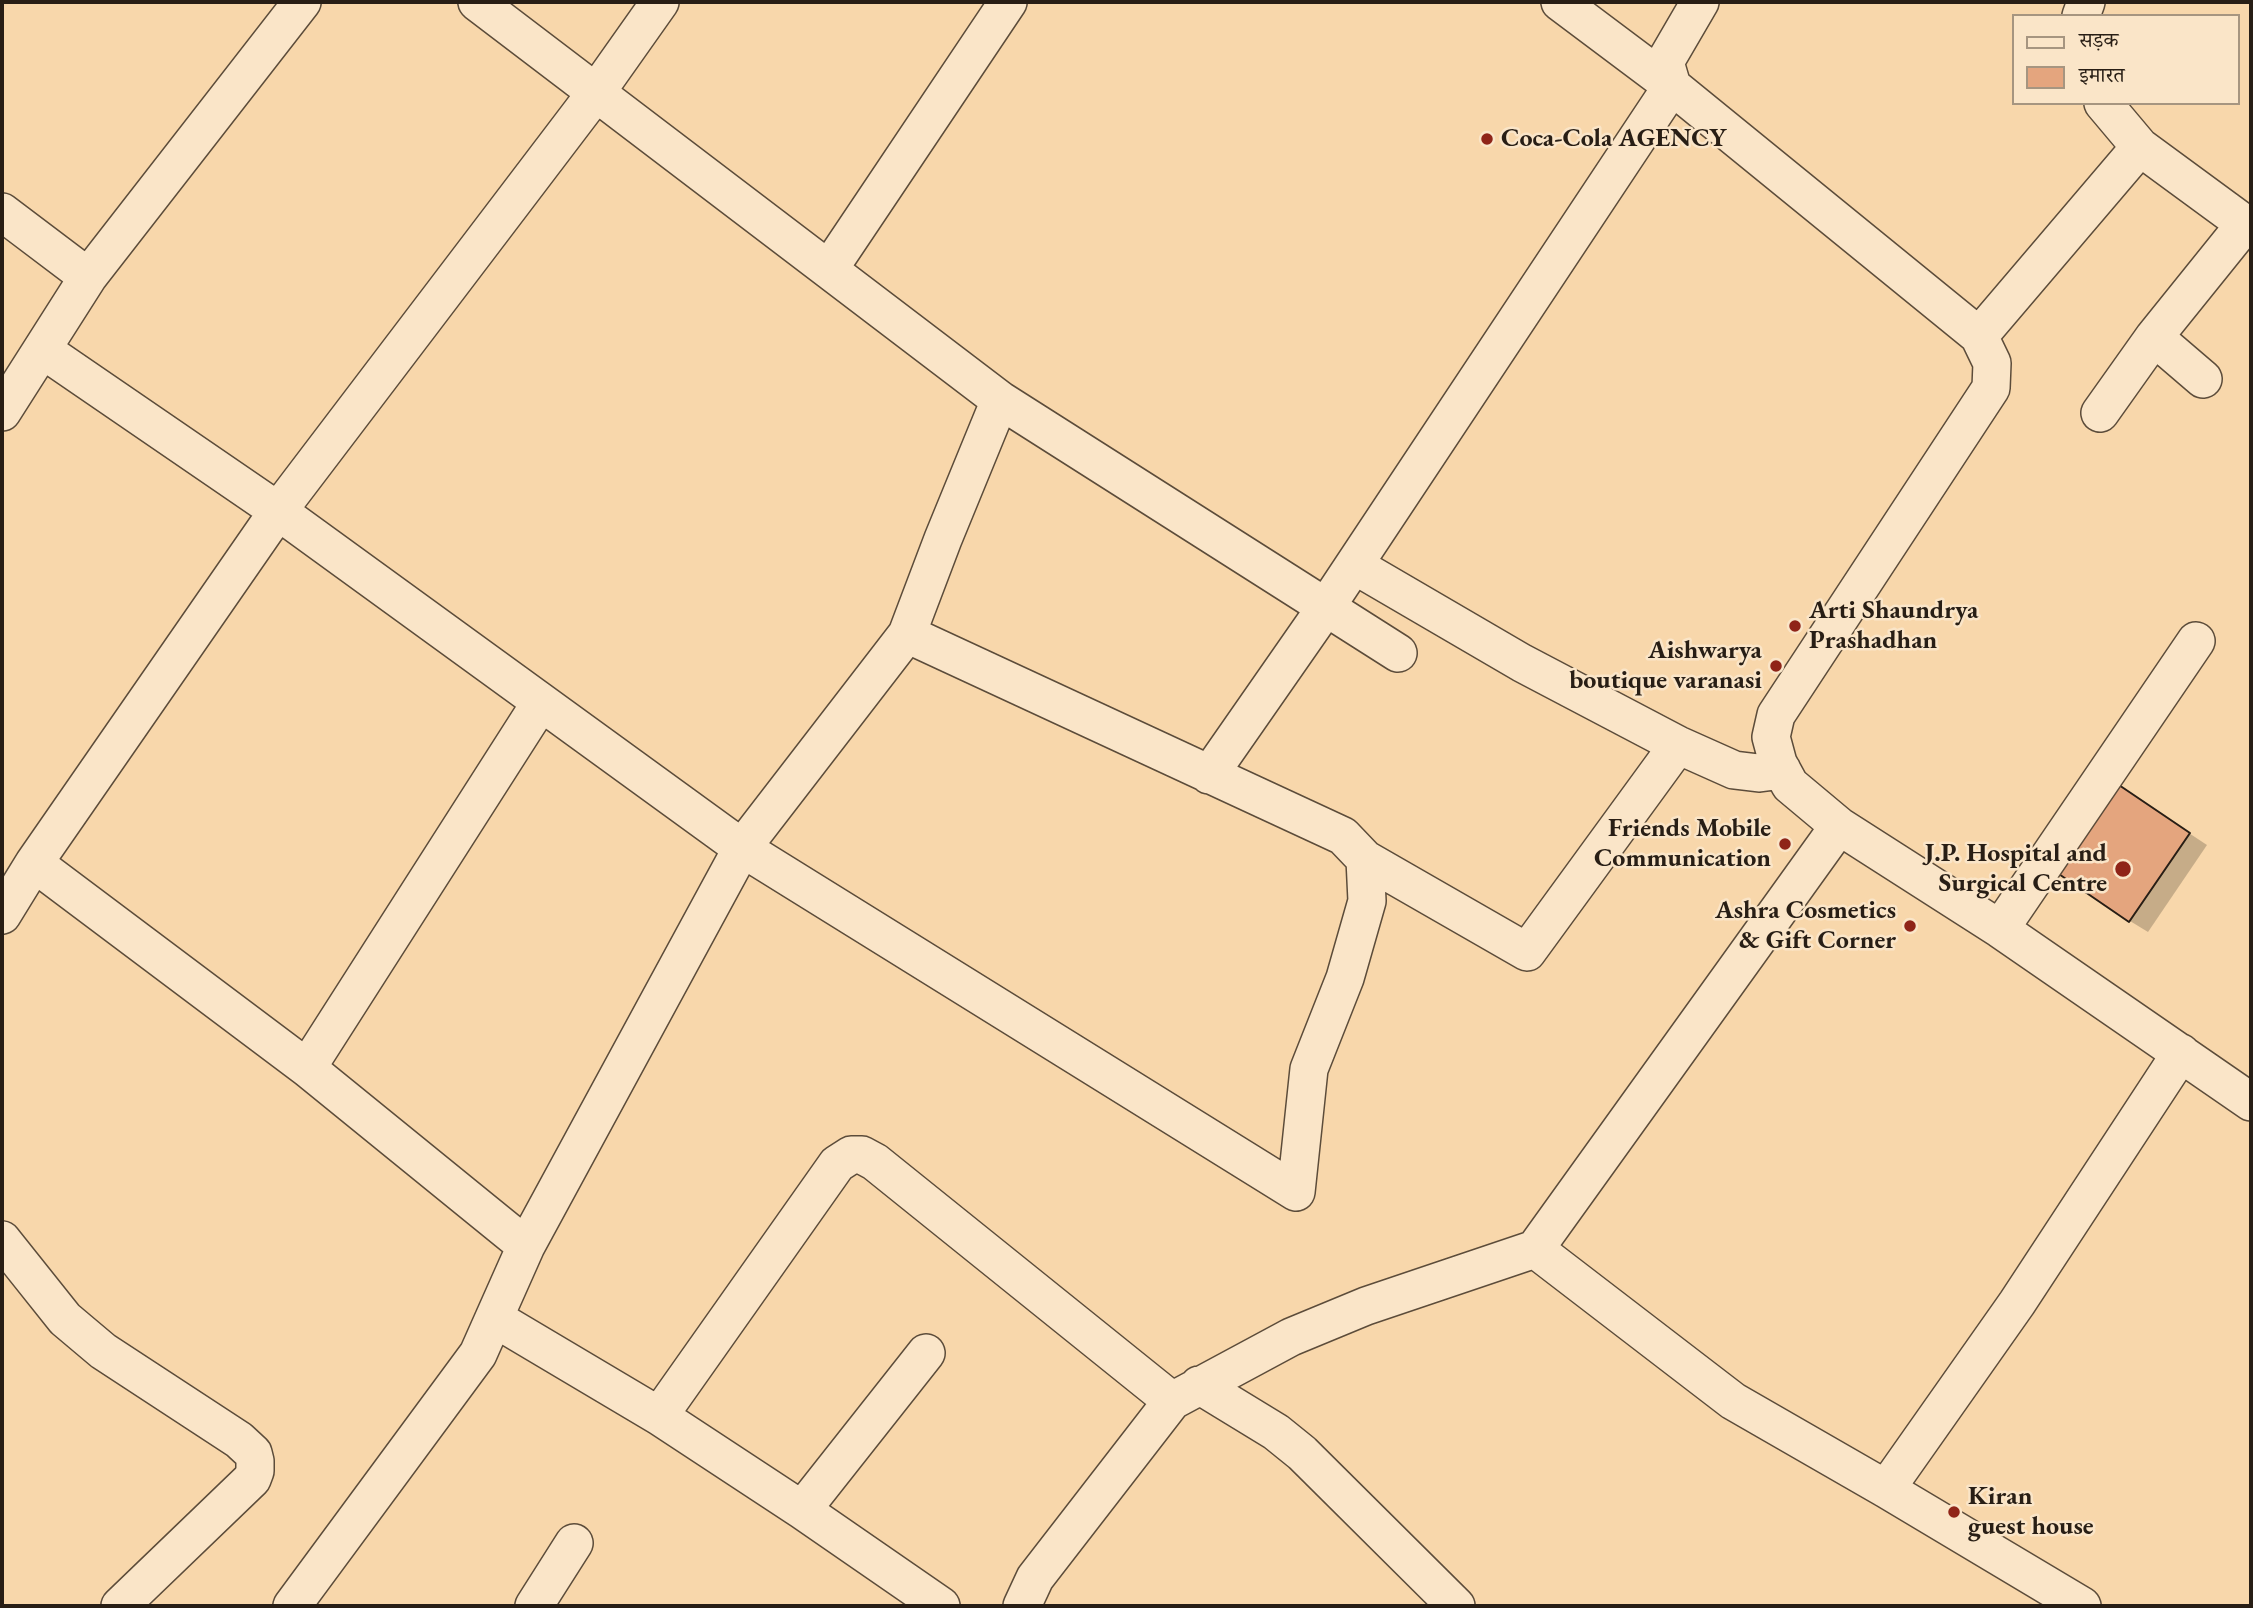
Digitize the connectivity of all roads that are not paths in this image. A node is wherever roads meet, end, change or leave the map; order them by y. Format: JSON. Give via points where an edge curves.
{"nodes":[{"id":1,"x":302,"y":2,"type":"edge"},
{"id":2,"x":477,"y":2,"type":"edge"},
{"id":3,"x":660,"y":2,"type":"edge"},
{"id":4,"x":1008,"y":2,"type":"edge"},
{"id":5,"x":1560,"y":2,"type":"edge"},
{"id":6,"x":1700,"y":2,"type":"edge"},
{"id":7,"x":1672,"y":86,"type":"junction"},
{"id":8,"x":595,"y":94,"type":"junction"},
{"id":9,"x":2105,"y":105,"type":"edge"},
{"id":10,"x":2140,"y":147,"type":"junction"},
{"id":11,"x":2,"y":212,"type":"edge"},
{"id":12,"x":2248,"y":225,"type":"edge"},
{"id":13,"x":829,"y":269,"type":"junction"},
{"id":14,"x":89,"y":277,"type":"junction"},
{"id":15,"x":1979,"y":336,"type":"junction"},
{"id":16,"x":2154,"y":337,"type":"junction"},
{"id":17,"x":43,"y":350,"type":"junction"},
{"id":18,"x":2203,"y":379,"type":"dead end"},
{"id":19,"x":1000,"y":400,"type":"junction"},
{"id":20,"x":2,"y":412,"type":"edge"},
{"id":21,"x":2100,"y":413,"type":"dead end"},
{"id":22,"x":278,"y":511,"type":"junction"},
{"id":23,"x":1354,"y":565,"type":"junction"},
{"id":24,"x":1326,"y":607,"type":"junction"},
{"id":25,"x":907,"y":634,"type":"junction"},
{"id":26,"x":2196,"y":641,"type":"dead end"},
{"id":27,"x":1398,"y":653,"type":"dead end"},
{"id":28,"x":541,"y":702,"type":"junction"},
{"id":29,"x":1678,"y":745,"type":"junction"},
{"id":30,"x":1782,"y":770,"type":"junction"},
{"id":31,"x":1209,"y":775,"type":"junction"},
{"id":32,"x":1839,"y":826,"type":"junction"},
{"id":33,"x":742,"y":848,"type":"junction"},
{"id":34,"x":1365,"y":859,"type":"junction"},
{"id":35,"x":34,"y":863,"type":"junction"},
{"id":36,"x":2,"y":915,"type":"edge"},
{"id":37,"x":2000,"y":929,"type":"junction"},
{"id":38,"x":2181,"y":1053,"type":"junction"},
{"id":39,"x":307,"y":1068,"type":"junction"},
{"id":40,"x":2251,"y":1102,"type":"edge"},
{"id":41,"x":2,"y":1240,"type":"edge"},
{"id":42,"x":526,"y":1246,"type":"junction"},
{"id":43,"x":1535,"y":1250,"type":"junction"},
{"id":44,"x":494,"y":1318,"type":"junction"},
{"id":45,"x":926,"y":1353,"type":"dead end"},
{"id":46,"x":1185,"y":1393,"type":"junction"},
{"id":47,"x":659,"y":1416,"type":"junction"},
{"id":48,"x":1886,"y":1489,"type":"junction"},
{"id":49,"x":803,"y":1510,"type":"junction"},
{"id":50,"x":574,"y":1543,"type":"dead end"},
{"id":51,"x":120,"y":1606,"type":"edge"},
{"id":52,"x":292,"y":1606,"type":"edge"},
{"id":53,"x":534,"y":1606,"type":"edge"},
{"id":54,"x":941,"y":1606,"type":"edge"},
{"id":55,"x":1022,"y":1606,"type":"edge"},
{"id":56,"x":1456,"y":1606,"type":"edge"},
{"id":57,"x":2081,"y":1606,"type":"edge"}],
"edges":[{"from":1,"to":14,"type":"street"},
{"from":2,"to":8,"type":"street"},
{"from":3,"to":8,"type":"street"},
{"from":4,"to":13,"type":"street"},
{"from":5,"to":7,"type":"street"},
{"from":6,"to":7,"type":"street","via":[[1665,62]]},
{"from":7,"to":15,"type":"street"},
{"from":7,"to":23,"type":"street"},
{"from":8,"to":13,"type":"street"},
{"from":8,"to":22,"type":"street"},
{"from":9,"to":10,"type":"street"},
{"from":10,"to":12,"type":"street"},
{"from":10,"to":15,"type":"street"},
{"from":11,"to":14,"type":"street"},
{"from":12,"to":16,"type":"street"},
{"from":13,"to":19,"type":"street"},
{"from":14,"to":17,"type":"street"},
{"from":15,"to":30,"type":"street","via":[[1992,363],[1991,388],[1776,715],[1770,737]]},
{"from":16,"to":18,"type":"street"},
{"from":16,"to":21,"type":"street"},
{"from":17,"to":20,"type":"street"},
{"from":17,"to":22,"type":"street"},
{"from":19,"to":24,"type":"street"},
{"from":19,"to":25,"type":"street"},
{"from":22,"to":28,"type":"street"},
{"from":22,"to":35,"type":"street"},
{"from":23,"to":24,"type":"street"},
{"from":23,"to":29,"type":"street","via":[[1522,663]]},
{"from":24,"to":27,"type":"street"},
{"from":24,"to":31,"type":"street"},
{"from":25,"to":31,"type":"street"},
{"from":25,"to":33,"type":"street"},
{"from":26,"to":37,"type":"street"},
{"from":28,"to":33,"type":"street"},
{"from":28,"to":39,"type":"street"},
{"from":29,"to":30,"type":"street","via":[[1734,770]]},
{"from":29,"to":34,"type":"street","via":[[1527,952]]},
{"from":30,"to":32,"type":"street","via":[[1790,785]]},
{"from":31,"to":34,"type":"street","via":[[1343,836]]},
{"from":32,"to":37,"type":"street"},
{"from":32,"to":43,"type":"street"},
{"from":33,"to":34,"type":"street","via":[[1296,1192],[1309,1069],[1345,978],[1367,901]]},
{"from":33,"to":42,"type":"street"},
{"from":35,"to":36,"type":"street"},
{"from":35,"to":39,"type":"street"},
{"from":37,"to":38,"type":"street"},
{"from":38,"to":40,"type":"street"},
{"from":38,"to":48,"type":"street","via":[[2017,1303]]},
{"from":39,"to":42,"type":"street"},
{"from":41,"to":51,"type":"street","via":[[65,1319],[103,1352],[253,1453],[256,1471],[252,1479]]},
{"from":42,"to":44,"type":"street"},
{"from":43,"to":46,"type":"street","via":[[1366,1306],[1291,1337]]},
{"from":43,"to":48,"type":"street","via":[[1732,1401]]},
{"from":44,"to":47,"type":"street"},
{"from":44,"to":52,"type":"street","via":[[478,1354]]},
{"from":45,"to":49,"type":"street"},
{"from":46,"to":47,"type":"street","via":[[875,1162],[851,1154],[838,1164]]},
{"from":46,"to":55,"type":"street","via":[[1035,1578]]},
{"from":46,"to":56,"type":"street","via":[[1276,1432]]},
{"from":47,"to":49,"type":"street"},
{"from":48,"to":57,"type":"street"},
{"from":49,"to":54,"type":"street"},
{"from":50,"to":53,"type":"street"}]}
